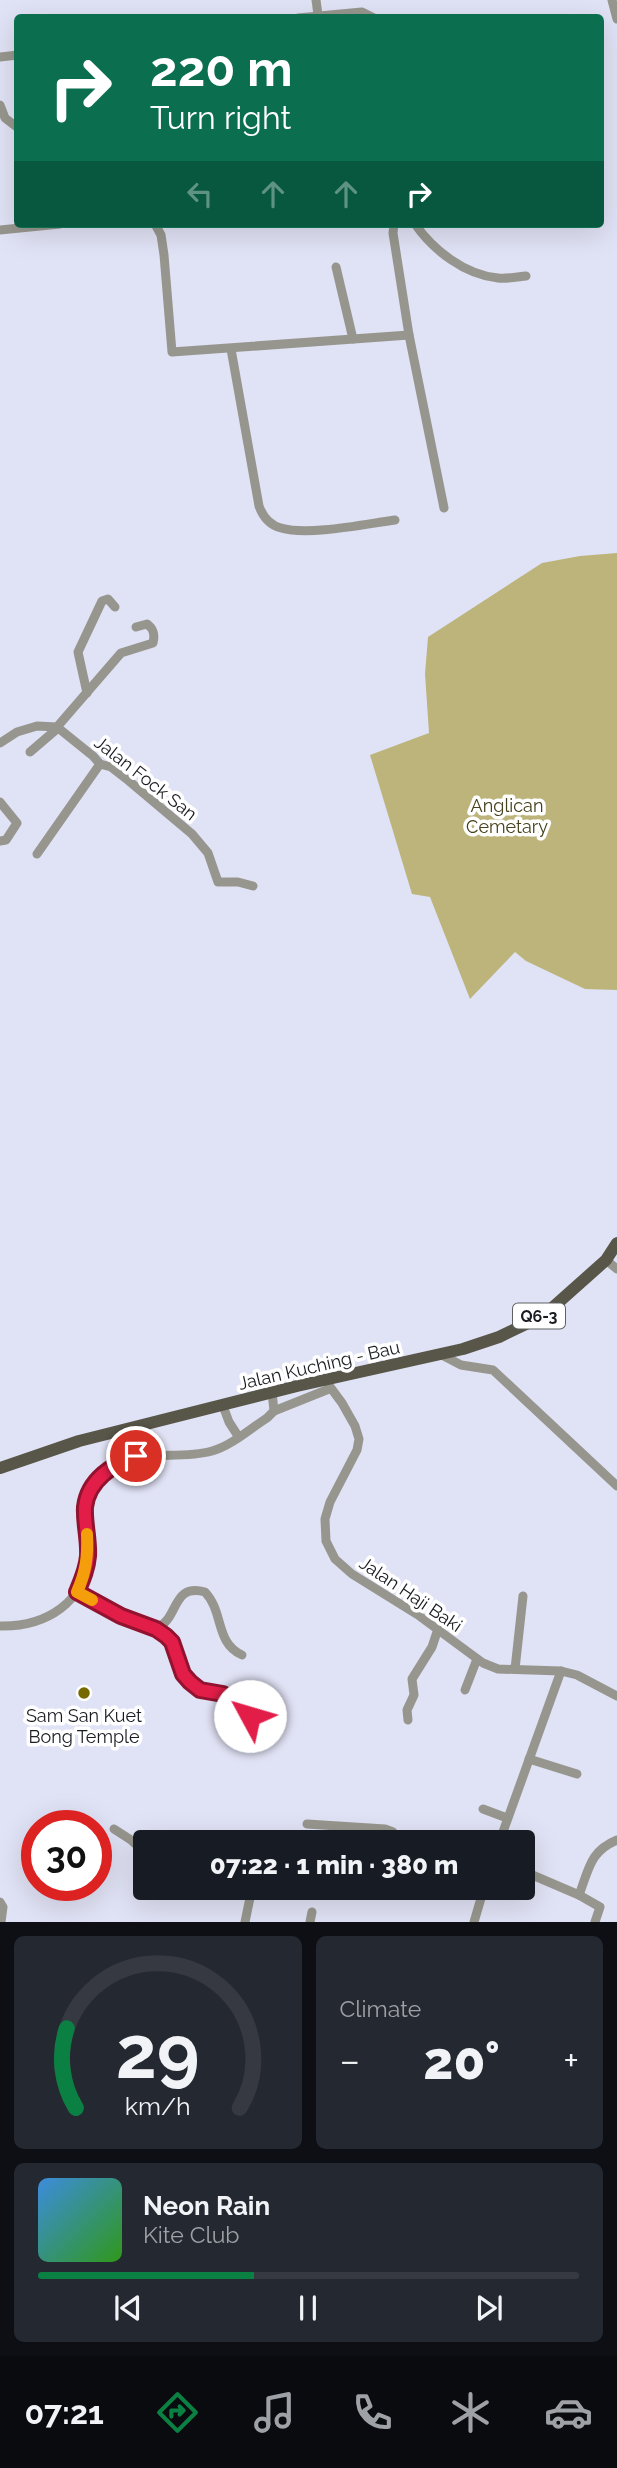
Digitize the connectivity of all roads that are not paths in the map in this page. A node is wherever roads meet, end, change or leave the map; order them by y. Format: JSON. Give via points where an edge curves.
{"nodes":[{"id":1,"x":612,"y":0,"type":"edge"},
{"id":2,"x":333,"y":14,"type":"edge"},
{"id":3,"x":366,"y":14,"type":"edge"},
{"id":4,"x":617,"y":19,"type":"edge"},
{"id":5,"x":0,"y":105,"type":"edge"},
{"id":6,"x":14,"y":125,"type":"edge"},
{"id":7,"x":20,"y":228,"type":"edge"},
{"id":8,"x":158,"y":228,"type":"edge"},
{"id":9,"x":394,"y":228,"type":"edge"},
{"id":10,"x":418,"y":228,"type":"edge"},
{"id":11,"x":0,"y":230,"type":"edge"},
{"id":12,"x":336,"y":267,"type":"dead end"},
{"id":13,"x":526,"y":276,"type":"dead end"},
{"id":14,"x":409,"y":335,"type":"junction"},
{"id":15,"x":352,"y":339,"type":"junction"},
{"id":16,"x":231,"y":349,"type":"junction"},
{"id":17,"x":444,"y":509,"type":"dead end"},
{"id":18,"x":395,"y":520,"type":"dead end"},
{"id":19,"x":116,"y":607,"type":"dead end"},
{"id":20,"x":136,"y":626,"type":"dead end"},
{"id":21,"x":87,"y":693,"type":"junction"},
{"id":22,"x":57,"y":728,"type":"junction"},
{"id":23,"x":0,"y":743,"type":"edge"},
{"id":24,"x":30,"y":752,"type":"dead end"},
{"id":25,"x":100,"y":764,"type":"junction"},
{"id":26,"x":0,"y":802,"type":"edge"},
{"id":27,"x":0,"y":841,"type":"edge"},
{"id":28,"x":37,"y":854,"type":"dead end"},
{"id":29,"x":253,"y":886,"type":"dead end"},
{"id":30,"x":617,"y":1244,"type":"edge"},
{"id":31,"x":606,"y":1259,"type":"junction"},
{"id":32,"x":617,"y":1269,"type":"edge"},
{"id":33,"x":440,"y":1354,"type":"junction"},
{"id":34,"x":327,"y":1384,"type":"junction"},
{"id":35,"x":272,"y":1392,"type":"junction"},
{"id":36,"x":223,"y":1406,"type":"junction"},
{"id":37,"x":274,"y":1411,"type":"junction"},
{"id":38,"x":238,"y":1436,"type":"junction"},
{"id":39,"x":0,"y":1468,"type":"edge"},
{"id":40,"x":617,"y":1486,"type":"edge"},
{"id":41,"x":77,"y":1592,"type":"junction"},
{"id":42,"x":523,"y":1596,"type":"dead end"},
{"id":43,"x":0,"y":1626,"type":"edge"},
{"id":44,"x":156,"y":1629,"type":"junction"},
{"id":45,"x":438,"y":1629,"type":"junction"},
{"id":46,"x":243,"y":1655,"type":"dead end"},
{"id":47,"x":477,"y":1659,"type":"junction"},
{"id":48,"x":515,"y":1670,"type":"junction"},
{"id":49,"x":561,"y":1671,"type":"junction"},
{"id":50,"x":465,"y":1690,"type":"dead end"},
{"id":51,"x":617,"y":1696,"type":"edge"},
{"id":52,"x":256,"y":1714,"type":"dead end"},
{"id":53,"x":408,"y":1720,"type":"dead end"},
{"id":54,"x":529,"y":1759,"type":"junction"},
{"id":55,"x":577,"y":1774,"type":"dead end"},
{"id":56,"x":483,"y":1809,"type":"dead end"},
{"id":57,"x":507,"y":1818,"type":"junction"},
{"id":58,"x":307,"y":1824,"type":"dead end"},
{"id":59,"x":114,"y":1829,"type":"dead end"},
{"id":60,"x":388,"y":1830,"type":"edge"},
{"id":61,"x":503,"y":1830,"type":"edge"},
{"id":62,"x":617,"y":1840,"type":"edge"},
{"id":63,"x":133,"y":1842,"type":"edge"},
{"id":64,"x":535,"y":1876,"type":"edge"},
{"id":65,"x":579,"y":1895,"type":"junction"},
{"id":66,"x":250,"y":1900,"type":"edge"},
{"id":67,"x":481,"y":1900,"type":"edge"},
{"id":68,"x":0,"y":1902,"type":"edge"},
{"id":69,"x":1,"y":1922,"type":"edge"},
{"id":70,"x":245,"y":1922,"type":"edge"},
{"id":71,"x":474,"y":1922,"type":"edge"},
{"id":72,"x":594,"y":1922,"type":"edge"}],
"edges":[{"from":1,"to":4,"type":"street"},
{"from":2,"to":3,"type":"street"},
{"from":5,"to":6,"type":"street"},
{"from":7,"to":11,"type":"street"},
{"from":8,"to":16,"type":"street","via":[[162,235],[172,352]]},
{"from":9,"to":14,"type":"street"},
{"from":10,"to":13,"type":"street","via":[[450,259],[473,273],[498,278]]},
{"from":12,"to":15,"type":"street"},
{"from":14,"to":15,"type":"street"},
{"from":14,"to":17,"type":"street"},
{"from":15,"to":16,"type":"street"},
{"from":16,"to":18,"type":"street","via":[[259,506],[268,522],[308,530]]},
{"from":19,"to":21,"type":"street","via":[[102,601],[79,647]]},
{"from":20,"to":21,"type":"street","via":[[152,628],[153,643],[121,653]]},
{"from":21,"to":22,"type":"street"},
{"from":22,"to":23,"type":"street","via":[[37,726]]},
{"from":22,"to":24,"type":"street"},
{"from":22,"to":25,"type":"street","name":"Jalan Fock San"},
{"from":25,"to":28,"type":"street"},
{"from":25,"to":29,"type":"street","name":"Jalan Fock San","via":[[111,767],[192,834],[208,853],[218,882]]},
{"from":26,"to":27,"type":"street","via":[[17,823],[6,840]]},
{"from":30,"to":31,"type":"main road","name":"Jalan Kuching - Bau","number":"Q6-3"},
{"from":31,"to":32,"type":"street"},
{"from":31,"to":33,"type":"main road","name":"Jalan Kuching - Bau","number":"Q6-3","via":[[532,1321],[499,1337]]},
{"from":33,"to":34,"type":"main road","name":"Jalan Kuching - Bau","number":"Q6-3"},
{"from":33,"to":40,"type":"street","via":[[461,1365],[493,1370]]},
{"from":34,"to":35,"type":"main road","name":"Jalan Kuching - Bau","number":"Q6-3"},
{"from":34,"to":37,"type":"street"},
{"from":34,"to":45,"type":"street","name":"Jalan Haji Baki","via":[[359,1439],[358,1450],[330,1502],[326,1541],[335,1559],[352,1574]]},
{"from":35,"to":36,"type":"main road","name":"Jalan Kuching - Bau","number":"Q6-3"},
{"from":35,"to":37,"type":"street"},
{"from":36,"to":38,"type":"street"},
{"from":36,"to":39,"type":"main road","name":"Jalan Kuching - Bau","number":"Q6-3","via":[[79,1441]]},
{"from":37,"to":38,"type":"street"},
{"from":38,"to":41,"type":"street","via":[[200,1454],[136,1456],[117,1462],[103,1474],[87,1496],[88,1555]]},
{"from":41,"to":43,"type":"street","via":[[42,1620]]},
{"from":41,"to":44,"type":"street"},
{"from":42,"to":48,"type":"street"},
{"from":44,"to":46,"type":"street","via":[[168,1622],[185,1593],[205,1592],[228,1646]]},
{"from":44,"to":52,"type":"street","via":[[172,1642],[190,1682],[200,1690],[223,1694],[245,1715]]},
{"from":45,"to":47,"type":"street","name":"Jalan Haji Baki"},
{"from":45,"to":53,"type":"street","via":[[412,1679],[414,1695]]},
{"from":47,"to":48,"type":"street","name":"Jalan Haji Baki","via":[[498,1669]]},
{"from":47,"to":50,"type":"street"},
{"from":48,"to":49,"type":"street","name":"Jalan Haji Baki"},
{"from":49,"to":51,"type":"street","name":"Jalan Haji Baki"},
{"from":49,"to":54,"type":"street"},
{"from":54,"to":55,"type":"street"},
{"from":54,"to":57,"type":"street"},
{"from":56,"to":57,"type":"street"},
{"from":57,"to":61,"type":"street"},
{"from":58,"to":60,"type":"street"},
{"from":59,"to":63,"type":"street"},
{"from":62,"to":65,"type":"street","via":[[595,1854]]},
{"from":64,"to":65,"type":"street"},
{"from":65,"to":72,"type":"street","via":[[600,1907]]},
{"from":66,"to":70,"type":"street"},
{"from":67,"to":71,"type":"street"},
{"from":68,"to":69,"type":"street"}]}
